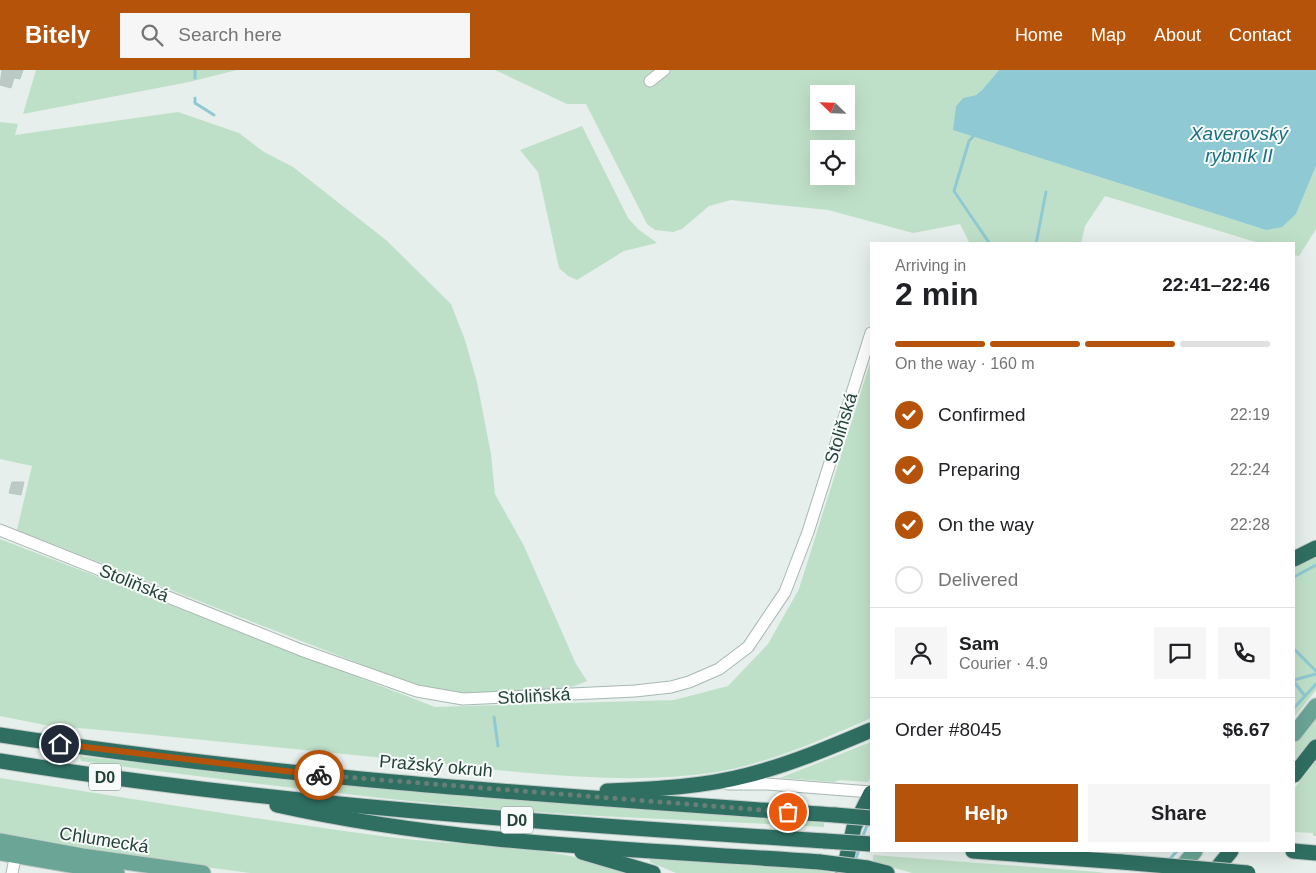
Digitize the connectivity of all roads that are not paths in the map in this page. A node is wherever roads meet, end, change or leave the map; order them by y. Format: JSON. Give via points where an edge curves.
{"nodes":[{"id":1,"x":664,"y":70,"type":"edge"},
{"id":2,"x":650,"y":81,"type":"dead end"},
{"id":3,"x":870,"y":336,"type":"edge"},
{"id":4,"x":0,"y":530,"type":"edge"},
{"id":5,"x":1316,"y":548,"type":"edge"},
{"id":6,"x":1295,"y":558,"type":"edge"},
{"id":7,"x":1316,"y":706,"type":"edge"},
{"id":8,"x":870,"y":730,"type":"edge"},
{"id":9,"x":1295,"y":733,"type":"edge"},
{"id":10,"x":0,"y":735,"type":"edge"},
{"id":11,"x":1316,"y":747,"type":"edge"},
{"id":12,"x":0,"y":761,"type":"edge"},
{"id":13,"x":1295,"y":773,"type":"edge"},
{"id":14,"x":698,"y":783,"type":"junction"},
{"id":15,"x":210,"y":790,"type":"junction"},
{"id":16,"x":870,"y":792,"type":"edge"},
{"id":17,"x":552,"y":794,"type":"junction"},
{"id":18,"x":870,"y":794,"type":"edge"},
{"id":19,"x":870,"y":818,"type":"edge"},
{"id":20,"x":0,"y":841,"type":"edge"},
{"id":21,"x":552,"y":843,"type":"junction"},
{"id":22,"x":870,"y":844,"type":"edge"},
{"id":23,"x":16,"y":850,"type":"junction"},
{"id":24,"x":1295,"y":851,"type":"edge"},
{"id":25,"x":0,"y":852,"type":"edge"},
{"id":26,"x":987,"y":852,"type":"edge"},
{"id":27,"x":1194,"y":852,"type":"edge"},
{"id":28,"x":1230,"y":852,"type":"edge"},
{"id":29,"x":1316,"y":853,"type":"edge"},
{"id":30,"x":12,"y":873,"type":"edge"},
{"id":31,"x":117,"y":873,"type":"edge"},
{"id":32,"x":203,"y":873,"type":"edge"},
{"id":33,"x":653,"y":873,"type":"edge"},
{"id":34,"x":842,"y":873,"type":"edge"},
{"id":35,"x":887,"y":873,"type":"edge"},
{"id":36,"x":1177,"y":873,"type":"edge"},
{"id":37,"x":1214,"y":873,"type":"edge"},
{"id":38,"x":1248,"y":873,"type":"edge"}],
"edges":[{"from":1,"to":2,"type":"lane"},
{"from":3,"to":4,"type":"lane","name":"Stoliňská","via":[[786,592],[748,647],[719,669],[671,687],[463,699],[417,691],[301,650]]},
{"from":5,"to":6,"type":"highway"},
{"from":7,"to":9,"type":"main road"},
{"from":8,"to":14,"type":"highway","via":[[749,775]]},
{"from":10,"to":17,"type":"highway","name":"Pražský okruh","number":"D0","via":[[219,764],[390,782]]},
{"from":11,"to":13,"type":"highway"},
{"from":12,"to":15,"type":"highway","number":"D0"},
{"from":14,"to":16,"type":"lane","via":[[767,784]]},
{"from":14,"to":17,"type":"highway"},
{"from":15,"to":21,"type":"highway","via":[[336,819]]},
{"from":15,"to":22,"type":"highway","number":"D0","bridge":true,"via":[[500,818]]},
{"from":17,"to":19,"type":"highway","name":"Pražský okruh","number":"D0","bridge":true},
{"from":18,"to":34,"type":"highway","via":[[854,827]]},
{"from":20,"to":23,"type":"main road","name":"Chlumecká"},
{"from":21,"to":33,"type":"highway"},
{"from":21,"to":35,"type":"highway","bridge":true,"via":[[820,862]]},
{"from":23,"to":25,"type":"main road","name":"Chlumecká"},
{"from":23,"to":30,"type":"lane"},
{"from":23,"to":31,"type":"main road","name":"Chlumecká"},
{"from":23,"to":32,"type":"main road","name":"Chlumecká"},
{"from":24,"to":29,"type":"highway"},
{"from":26,"to":38,"type":"highway","bridge":true},
{"from":27,"to":36,"type":"main road"},
{"from":28,"to":37,"type":"highway"}]}
